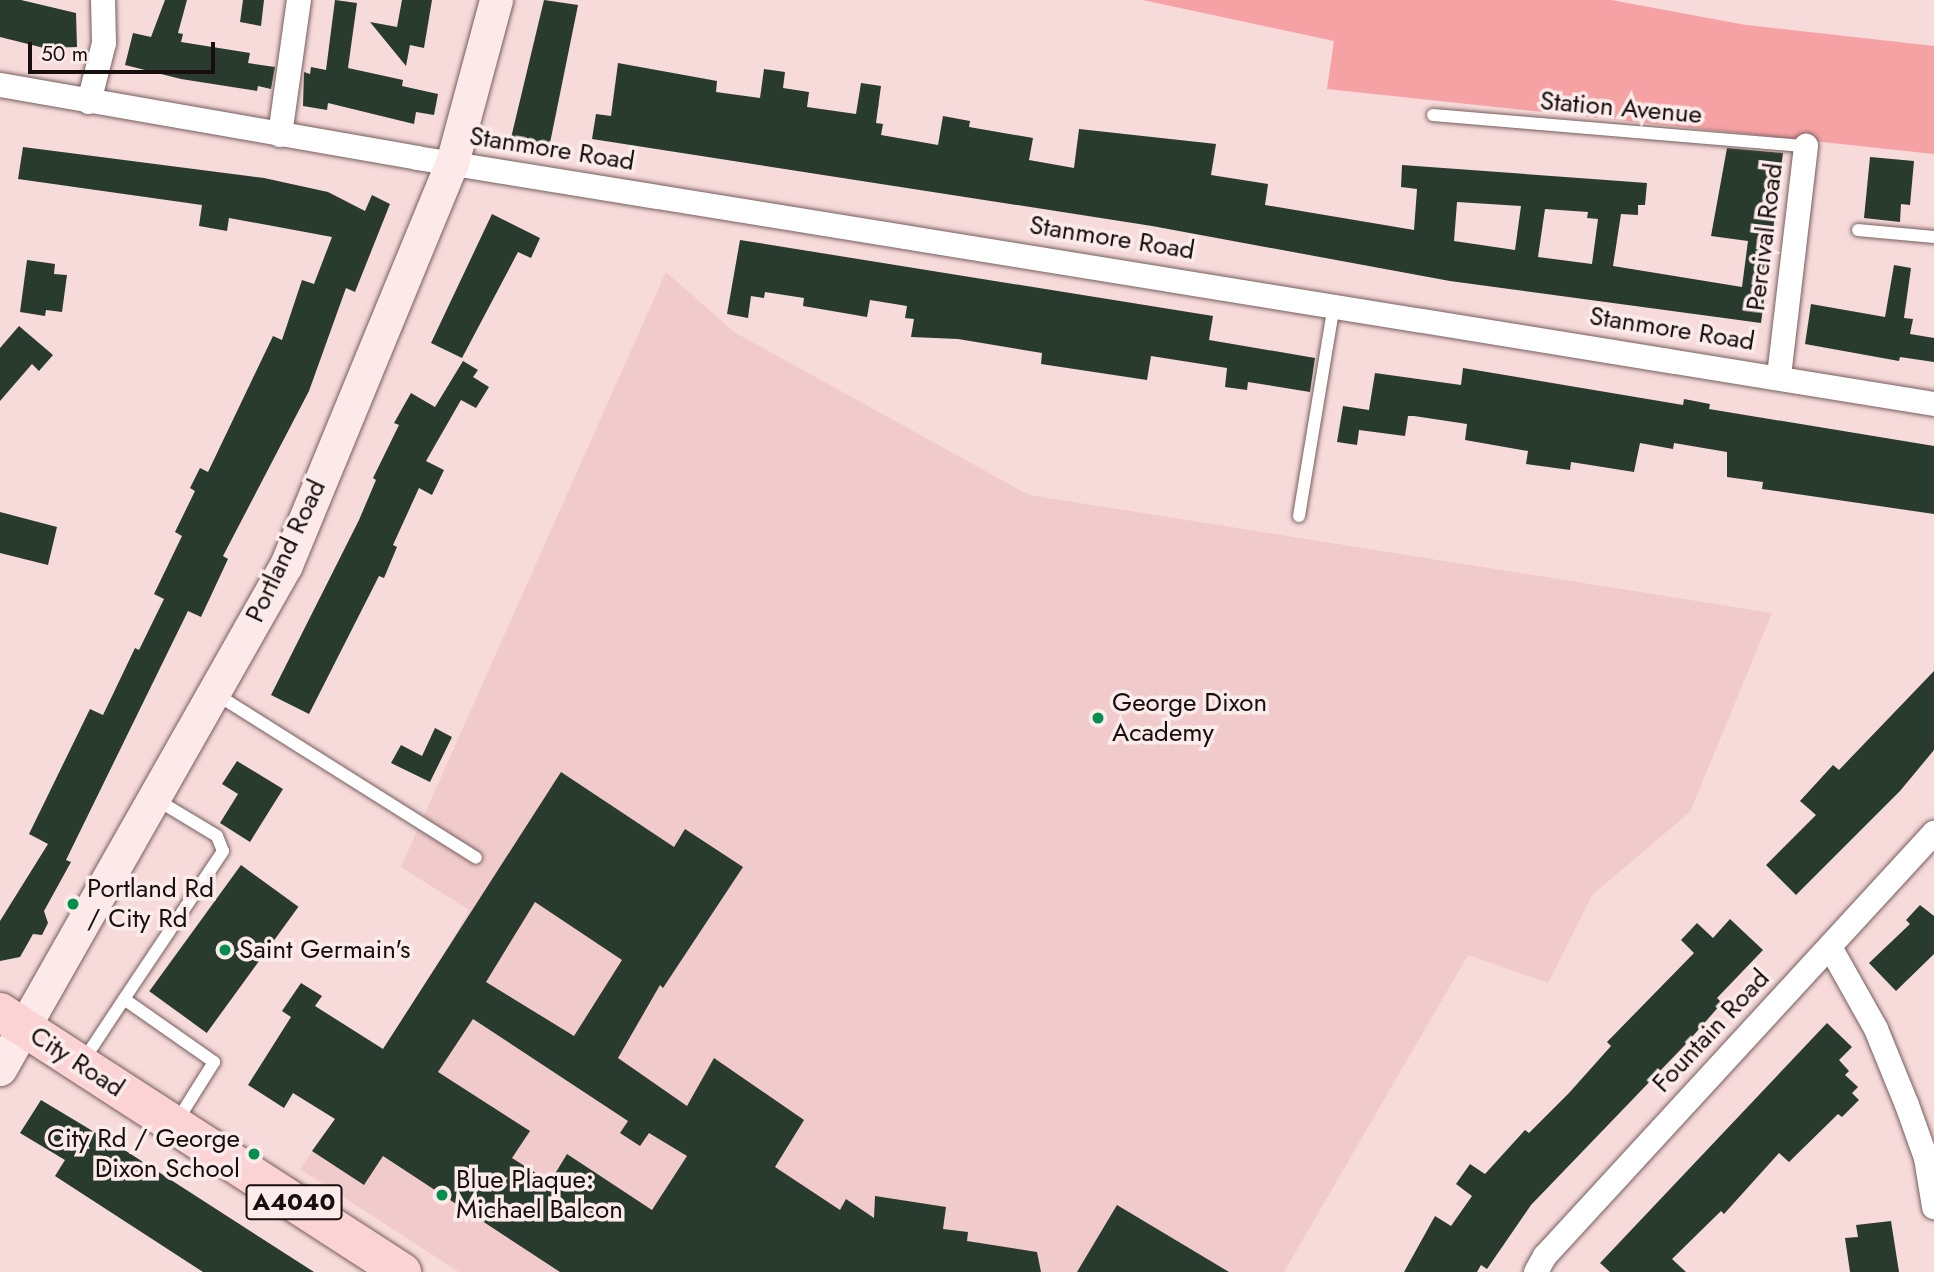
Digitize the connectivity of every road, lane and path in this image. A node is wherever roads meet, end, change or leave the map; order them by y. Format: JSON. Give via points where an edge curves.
{"nodes":[{"id":1,"x":103,"y":0,"type":"edge"},
{"id":2,"x":299,"y":0,"type":"edge"},
{"id":3,"x":496,"y":0,"type":"edge"},
{"id":4,"x":0,"y":85,"type":"edge"},
{"id":5,"x":89,"y":102,"type":"junction"},
{"id":6,"x":1433,"y":115,"type":"dead end"},
{"id":7,"x":280,"y":135,"type":"junction"},
{"id":8,"x":1806,"y":146,"type":"joint"},
{"id":9,"x":452,"y":163,"type":"junction"},
{"id":10,"x":1858,"y":230,"type":"dead end"},
{"id":11,"x":1934,"y":237,"type":"edge"},
{"id":12,"x":1334,"y":304,"type":"junction"},
{"id":13,"x":1779,"y":376,"type":"junction"},
{"id":14,"x":1934,"y":404,"type":"edge"},
{"id":15,"x":1299,"y":516,"type":"dead end"},
{"id":16,"x":214,"y":693,"type":"junction"},
{"id":17,"x":154,"y":798,"type":"junction"},
{"id":18,"x":1934,"y":833,"type":"edge"},
{"id":19,"x":476,"y":858,"type":"dead end"},
{"id":20,"x":1830,"y":947,"type":"junction"},
{"id":21,"x":124,"y":999,"type":"junction"},
{"id":22,"x":12,"y":1020,"type":"edge"},
{"id":23,"x":80,"y":1065,"type":"junction"},
{"id":24,"x":0,"y":1069,"type":"edge"},
{"id":25,"x":175,"y":1124,"type":"junction"},
{"id":26,"x":1934,"y":1207,"type":"edge"},
{"id":27,"x":402,"y":1272,"type":"edge"},
{"id":28,"x":1536,"y":1272,"type":"edge"}],
"edges":[{"from":1,"to":5,"type":"street","via":[[104,43]]},
{"from":2,"to":7,"type":"street"},
{"from":3,"to":9,"type":"main road","name":"Portland Road"},
{"from":4,"to":5,"type":"street","name":"Stanmore Road"},
{"from":5,"to":7,"type":"street","name":"Stanmore Road"},
{"from":6,"to":8,"type":"lane","name":"Station Avenue"},
{"from":7,"to":9,"type":"street","name":"Stanmore Road"},
{"from":8,"to":13,"type":"street","name":"Percival Road"},
{"from":9,"to":12,"type":"street","name":"Stanmore Road"},
{"from":9,"to":16,"type":"main road","name":"Portland Road","via":[[286,565]]},
{"from":10,"to":11,"type":"lane"},
{"from":12,"to":13,"type":"street","name":"Stanmore Road"},
{"from":12,"to":15,"type":"lane"},
{"from":13,"to":14,"type":"street","name":"Stanmore Road"},
{"from":16,"to":17,"type":"main road","name":"Portland Road"},
{"from":16,"to":19,"type":"lane"},
{"from":17,"to":21,"type":"lane","via":[[217,836],[223,851]]},
{"from":17,"to":22,"type":"main road","name":"Portland Road"},
{"from":18,"to":20,"type":"street","name":"Fountain Road"},
{"from":20,"to":26,"type":"street","via":[[1876,1029],[1902,1092],[1926,1158]]},
{"from":20,"to":28,"type":"street","name":"Fountain Road","via":[[1545,1256]]},
{"from":21,"to":23,"type":"lane"},
{"from":21,"to":25,"type":"lane","via":[[214,1062]]},
{"from":22,"to":23,"type":"main road","name":"City Road","number":"A4040"},
{"from":22,"to":24,"type":"main road","name":"Portland Road"},
{"from":23,"to":25,"type":"main road","name":"City Road","number":"A4040"},
{"from":25,"to":27,"type":"main road","name":"City Road","number":"A4040"}]}
